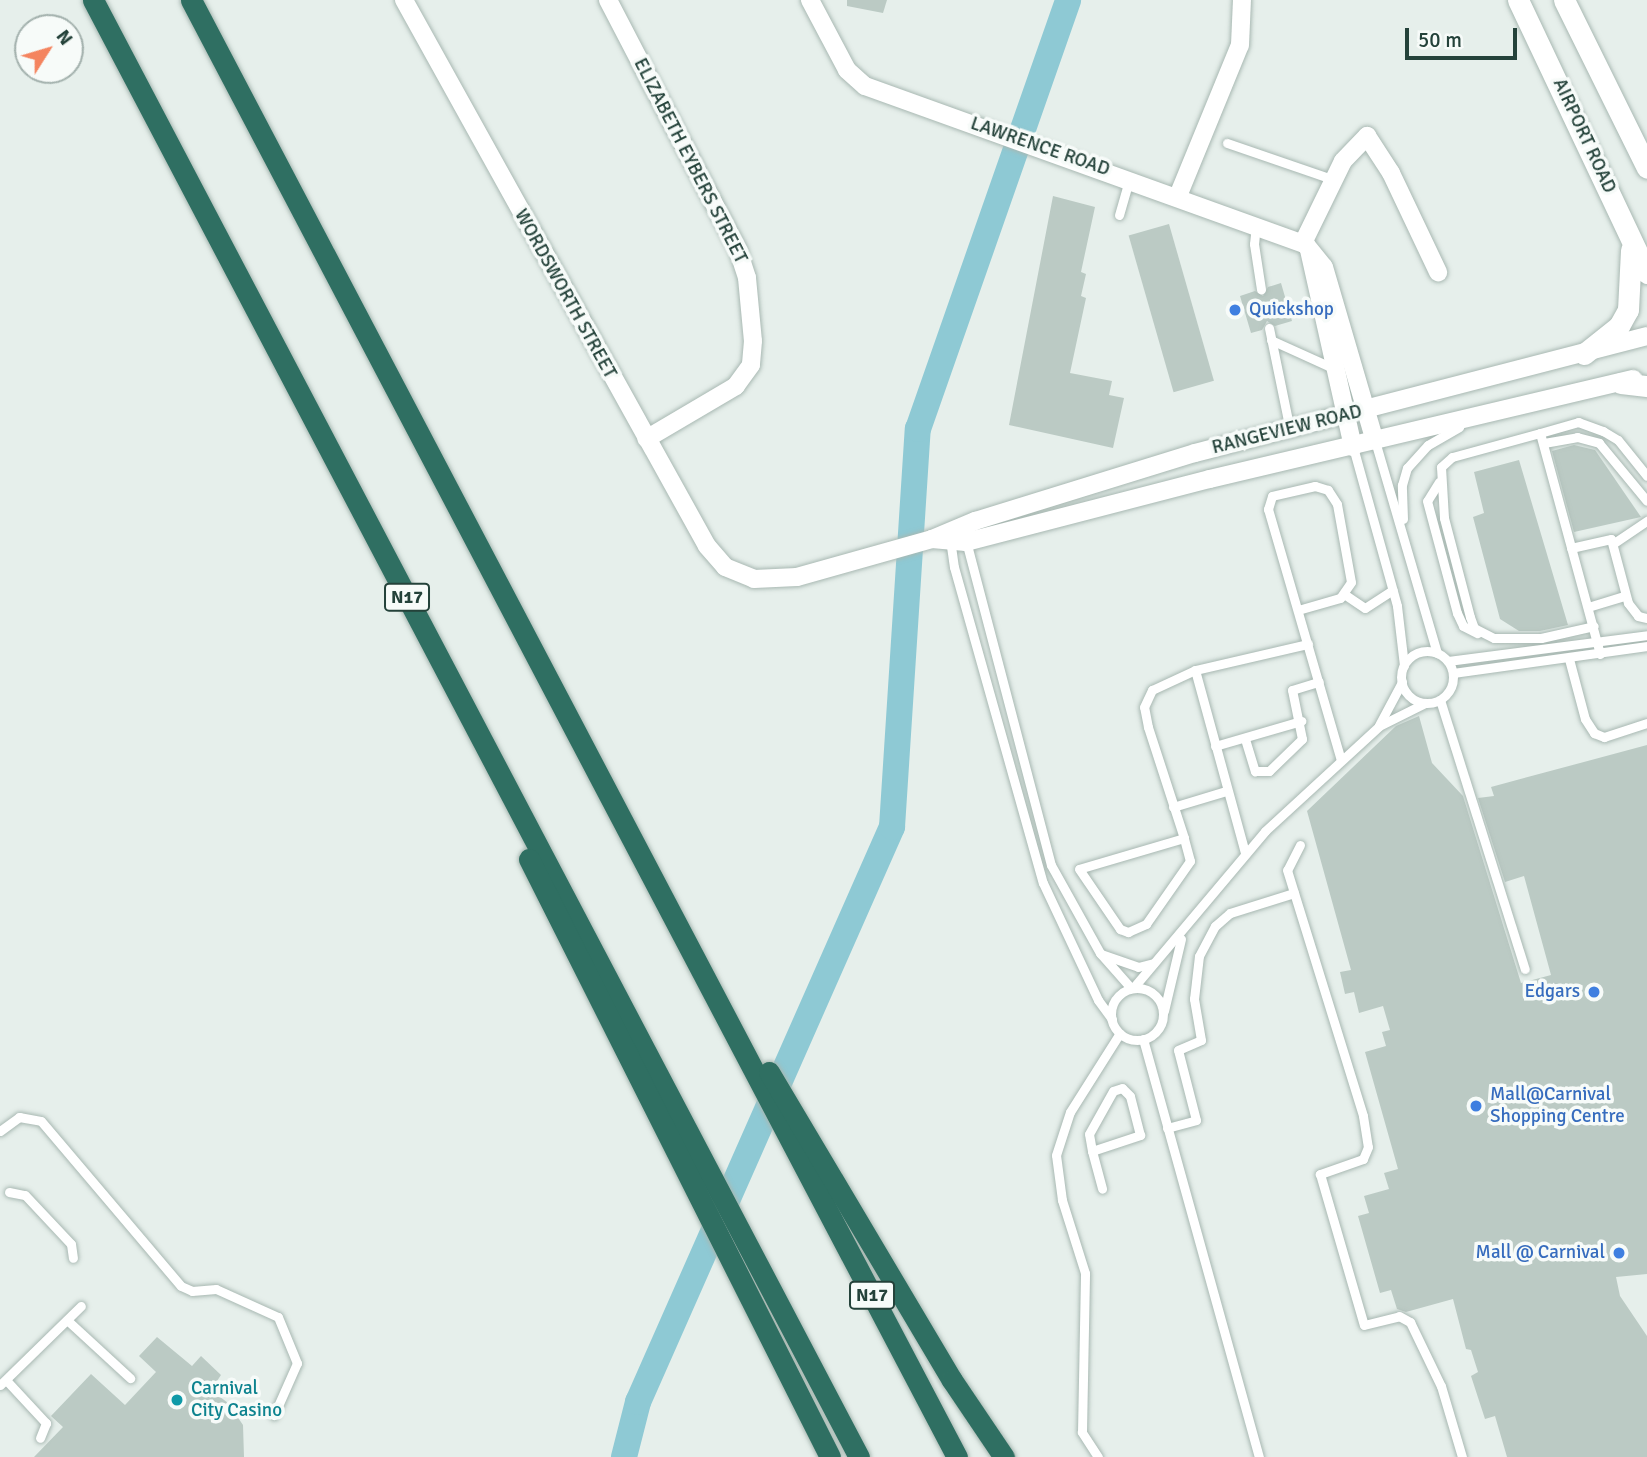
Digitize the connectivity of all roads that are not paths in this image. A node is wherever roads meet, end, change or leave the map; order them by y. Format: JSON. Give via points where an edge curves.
{"nodes":[{"id":1,"x":93,"y":0,"type":"edge"},
{"id":2,"x":191,"y":0,"type":"edge"},
{"id":3,"x":404,"y":0,"type":"edge"},
{"id":4,"x":608,"y":0,"type":"edge"},
{"id":5,"x":810,"y":0,"type":"edge"},
{"id":6,"x":1242,"y":0,"type":"edge"},
{"id":7,"x":1518,"y":0,"type":"edge"},
{"id":8,"x":1564,"y":0,"type":"edge"},
{"id":9,"x":1227,"y":143,"type":"dead end"},
{"id":10,"x":1647,"y":168,"type":"edge"},
{"id":11,"x":1129,"y":178,"type":"junction"},
{"id":12,"x":1335,"y":180,"type":"junction"},
{"id":13,"x":1178,"y":196,"type":"junction"},
{"id":14,"x":1119,"y":215,"type":"dead end"},
{"id":15,"x":1256,"y":225,"type":"junction"},
{"id":16,"x":1629,"y":233,"type":"junction"},
{"id":17,"x":1306,"y":246,"type":"junction"},
{"id":18,"x":1438,"y":272,"type":"dead end"},
{"id":19,"x":1647,"y":273,"type":"edge"},
{"id":20,"x":1261,"y":289,"type":"dead end"},
{"id":21,"x":1269,"y":328,"type":"dead end"},
{"id":22,"x":1647,"y":336,"type":"edge"},
{"id":23,"x":272,"y":339,"type":"junction"},
{"id":24,"x":1271,"y":340,"type":"junction"},
{"id":25,"x":1584,"y":355,"type":"junction"},
{"id":26,"x":1335,"y":369,"type":"junction"},
{"id":27,"x":1647,"y":376,"type":"edge"},
{"id":28,"x":1621,"y":383,"type":"junction"},
{"id":29,"x":1647,"y":386,"type":"edge"},
{"id":30,"x":1366,"y":411,"type":"junction"},
{"id":31,"x":1496,"y":412,"type":"junction"},
{"id":32,"x":1345,"y":416,"type":"junction"},
{"id":33,"x":1290,"y":430,"type":"junction"},
{"id":34,"x":1540,"y":433,"type":"junction"},
{"id":35,"x":1608,"y":433,"type":"junction"},
{"id":36,"x":646,"y":439,"type":"junction"},
{"id":37,"x":1376,"y":441,"type":"junction"},
{"id":38,"x":1544,"y":443,"type":"junction"},
{"id":39,"x":1353,"y":447,"type":"junction"},
{"id":40,"x":1609,"y":449,"type":"junction"},
{"id":41,"x":1647,"y":476,"type":"edge"},
{"id":42,"x":1439,"y":482,"type":"junction"},
{"id":43,"x":1647,"y":502,"type":"edge"},
{"id":44,"x":1647,"y":521,"type":"edge"},
{"id":45,"x":957,"y":535,"type":"junction"},
{"id":46,"x":1614,"y":543,"type":"junction"},
{"id":47,"x":1405,"y":544,"type":"junction"},
{"id":48,"x":1571,"y":548,"type":"junction"},
{"id":49,"x":742,"y":575,"type":"joint"},
{"id":50,"x":1393,"y":590,"type":"junction"},
{"id":51,"x":1345,"y":594,"type":"junction"},
{"id":52,"x":1625,"y":596,"type":"junction"},
{"id":53,"x":1588,"y":607,"type":"junction"},
{"id":54,"x":1298,"y":610,"type":"junction"},
{"id":55,"x":1647,"y":618,"type":"edge"},
{"id":56,"x":1594,"y":625,"type":"junction"},
{"id":57,"x":1481,"y":633,"type":"junction"},
{"id":58,"x":1647,"y":635,"type":"edge"},
{"id":59,"x":1598,"y":642,"type":"junction"},
{"id":60,"x":1308,"y":645,"type":"junction"},
{"id":61,"x":1647,"y":646,"type":"edge"},
{"id":62,"x":1437,"y":653,"type":"junction"},
{"id":63,"x":1601,"y":654,"type":"junction"},
{"id":64,"x":1569,"y":659,"type":"junction"},
{"id":65,"x":1448,"y":661,"type":"junction"},
{"id":66,"x":1404,"y":666,"type":"junction"},
{"id":67,"x":1195,"y":670,"type":"junction"},
{"id":68,"x":1453,"y":673,"type":"junction"},
{"id":69,"x":1319,"y":682,"type":"junction"},
{"id":70,"x":1402,"y":682,"type":"junction"},
{"id":71,"x":1440,"y":700,"type":"junction"},
{"id":72,"x":1425,"y":703,"type":"junction"},
{"id":73,"x":1301,"y":721,"type":"junction"},
{"id":74,"x":1647,"y":723,"type":"edge"},
{"id":75,"x":1378,"y":726,"type":"junction"},
{"id":76,"x":1245,"y":739,"type":"junction"},
{"id":77,"x":1215,"y":746,"type":"junction"},
{"id":78,"x":1341,"y":760,"type":"junction"},
{"id":79,"x":1226,"y":791,"type":"junction"},
{"id":80,"x":1173,"y":807,"type":"junction"},
{"id":81,"x":1184,"y":838,"type":"junction"},
{"id":82,"x":1300,"y":845,"type":"dead end"},
{"id":83,"x":1245,"y":853,"type":"junction"},
{"id":84,"x":1294,"y":893,"type":"junction"},
{"id":85,"x":1184,"y":931,"type":"junction"},
{"id":86,"x":1100,"y":954,"type":"junction"},
{"id":87,"x":1154,"y":963,"type":"junction"},
{"id":88,"x":1525,"y":969,"type":"dead end"},
{"id":89,"x":1132,"y":988,"type":"junction"},
{"id":90,"x":1163,"y":1015,"type":"junction"},
{"id":91,"x":1112,"y":1019,"type":"junction"},
{"id":92,"x":1120,"y":1033,"type":"junction"},
{"id":93,"x":1143,"y":1039,"type":"junction"},
{"id":94,"x":765,"y":1079,"type":"junction"},
{"id":95,"x":1167,"y":1128,"type":"junction"},
{"id":96,"x":0,"y":1131,"type":"edge"},
{"id":97,"x":1091,"y":1152,"type":"junction"},
{"id":98,"x":1102,"y":1189,"type":"dead end"},
{"id":99,"x":9,"y":1192,"type":"dead end"},
{"id":100,"x":73,"y":1258,"type":"dead end"},
{"id":101,"x":81,"y":1306,"type":"dead end"},
{"id":102,"x":67,"y":1320,"type":"junction"},
{"id":103,"x":130,"y":1378,"type":"dead end"},
{"id":104,"x":3,"y":1383,"type":"edge"},
{"id":105,"x":274,"y":1415,"type":"dead end"},
{"id":106,"x":40,"y":1438,"type":"dead end"},
{"id":107,"x":830,"y":1457,"type":"edge"},
{"id":108,"x":859,"y":1457,"type":"edge"},
{"id":109,"x":957,"y":1457,"type":"edge"},
{"id":110,"x":1004,"y":1457,"type":"edge"},
{"id":111,"x":1098,"y":1457,"type":"edge"},
{"id":112,"x":1259,"y":1457,"type":"edge"},
{"id":113,"x":1462,"y":1457,"type":"edge"}],
"edges":[{"from":1,"to":23,"type":"highway","number":"N17"},
{"from":2,"to":94,"type":"highway","number":"N17","via":[[677,925]]},
{"from":3,"to":36,"type":"street","name":"WORDSWORTH STREET"},
{"from":4,"to":36,"type":"street","name":"ELIZABETH EYBERS STREET","via":[[738,250],[747,278],[753,341],[751,365],[736,386]]},
{"from":5,"to":11,"type":"street","name":"LAWRENCE ROAD","via":[[854,78],[880,92]]},
{"from":6,"to":13,"type":"street","via":[[1240,45]]},
{"from":7,"to":16,"type":"main road","name":"AIRPORT ROAD"},
{"from":8,"to":10,"type":"main road"},
{"from":9,"to":12,"type":"lane"},
{"from":11,"to":13,"type":"street","name":"LAWRENCE ROAD"},
{"from":11,"to":14,"type":"lane"},
{"from":12,"to":17,"type":"street"},
{"from":12,"to":18,"type":"street","via":[[1343,161],[1364,136],[1385,163]]},
{"from":13,"to":15,"type":"street","name":"LAWRENCE ROAD"},
{"from":15,"to":17,"type":"street","name":"LAWRENCE ROAD"},
{"from":15,"to":20,"type":"lane"},
{"from":16,"to":19,"type":"main road","name":"AIRPORT ROAD"},
{"from":16,"to":25,"type":"main road","via":[[1632,286],[1628,310],[1612,334]]},
{"from":17,"to":26,"type":"street"},
{"from":17,"to":30,"type":"street","via":[[1324,267]]},
{"from":21,"to":24,"type":"lane"},
{"from":22,"to":25,"type":"street","name":"RANGEVIEW ROAD"},
{"from":23,"to":107,"type":"highway"},
{"from":23,"to":108,"type":"highway","number":"N17"},
{"from":24,"to":26,"type":"lane"},
{"from":24,"to":33,"type":"lane"},
{"from":25,"to":30,"type":"street","name":"RANGEVIEW ROAD"},
{"from":26,"to":32,"type":"street"},
{"from":27,"to":28,"type":"street","name":"RANGEVIEW ROAD"},
{"from":28,"to":29,"type":"main road"},
{"from":28,"to":31,"type":"street","name":"RANGEVIEW ROAD"},
{"from":30,"to":32,"type":"street","name":"RANGEVIEW ROAD"},
{"from":30,"to":37,"type":"street"},
{"from":31,"to":37,"type":"street","name":"RANGEVIEW ROAD"},
{"from":31,"to":47,"type":"lane","via":[[1444,434],[1407,468],[1401,502]]},
{"from":32,"to":33,"type":"street","name":"RANGEVIEW ROAD"},
{"from":32,"to":39,"type":"street"},
{"from":33,"to":45,"type":"street","name":"RANGEVIEW ROAD","via":[[1195,453]]},
{"from":34,"to":35,"type":"lane","via":[[1578,422]]},
{"from":34,"to":38,"type":"lane"},
{"from":34,"to":42,"type":"lane","via":[[1452,457],[1441,467]]},
{"from":35,"to":40,"type":"lane"},
{"from":35,"to":41,"type":"lane"},
{"from":36,"to":49,"type":"street","name":"WORDSWORTH STREET","via":[[707,546],[725,567]]},
{"from":37,"to":39,"type":"street","name":"RANGEVIEW ROAD"},
{"from":37,"to":47,"type":"lane"},
{"from":38,"to":40,"type":"lane","via":[[1577,437]]},
{"from":38,"to":48,"type":"lane"},
{"from":39,"to":45,"type":"street","name":"RANGEVIEW ROAD"},
{"from":39,"to":50,"type":"lane"},
{"from":40,"to":43,"type":"lane"},
{"from":42,"to":57,"type":"lane","via":[[1470,617]]},
{"from":42,"to":57,"type":"lane","via":[[1427,501],[1457,613],[1463,626]]},
{"from":44,"to":46,"type":"lane"},
{"from":45,"to":49,"type":"street","name":"RANGEVIEW ROAD","via":[[784,580]]},
{"from":45,"to":86,"type":"lane","via":[[1051,866]]},
{"from":45,"to":91,"type":"lane","via":[[1043,884],[1098,1000]]},
{"from":46,"to":48,"type":"lane","via":[[1606,538]]},
{"from":46,"to":52,"type":"lane"},
{"from":47,"to":62,"type":"lane"},
{"from":48,"to":53,"type":"lane"},
{"from":50,"to":51,"type":"lane","via":[[1365,608]]},
{"from":50,"to":66,"type":"lane"},
{"from":51,"to":54,"type":"lane"},
{"from":51,"to":54,"type":"lane","via":[[1352,572],[1334,498],[1315,486],[1275,495],[1268,509]]},
{"from":52,"to":53,"type":"lane"},
{"from":52,"to":55,"type":"lane","via":[[1638,616]]},
{"from":53,"to":56,"type":"lane"},
{"from":54,"to":60,"type":"lane"},
{"from":56,"to":57,"type":"lane","via":[[1541,638],[1494,638]]},
{"from":56,"to":59,"type":"lane"},
{"from":58,"to":59,"type":"lane"},
{"from":59,"to":63,"type":"lane"},
{"from":59,"to":65,"type":"lane"},
{"from":60,"to":67,"type":"lane"},
{"from":60,"to":69,"type":"lane"},
{"from":61,"to":63,"type":"lane"},
{"from":62,"to":65,"type":"lane"},
{"from":62,"to":66,"type":"lane","via":[[1422,652]]},
{"from":63,"to":64,"type":"lane"},
{"from":64,"to":68,"type":"lane"},
{"from":64,"to":74,"type":"lane","via":[[1578,699],[1590,729],[1598,736]]},
{"from":65,"to":68,"type":"lane"},
{"from":66,"to":70,"type":"lane"},
{"from":67,"to":77,"type":"lane"},
{"from":67,"to":80,"type":"lane","via":[[1157,684],[1144,707]]},
{"from":68,"to":71,"type":"lane","via":[[1451,689]]},
{"from":69,"to":73,"type":"lane","via":[[1292,690]]},
{"from":69,"to":78,"type":"lane"},
{"from":70,"to":72,"type":"lane","via":[[1410,696]]},
{"from":70,"to":75,"type":"lane"},
{"from":71,"to":72,"type":"lane"},
{"from":71,"to":88,"type":"lane"},
{"from":72,"to":75,"type":"lane"},
{"from":73,"to":76,"type":"lane"},
{"from":73,"to":76,"type":"lane","via":[[1299,745],[1269,771],[1256,773]]},
{"from":75,"to":78,"type":"lane"},
{"from":76,"to":77,"type":"lane"},
{"from":77,"to":79,"type":"lane"},
{"from":78,"to":83,"type":"lane"},
{"from":79,"to":80,"type":"lane"},
{"from":79,"to":83,"type":"lane"},
{"from":80,"to":81,"type":"lane"},
{"from":81,"to":81,"type":"lane","via":[[1079,869],[1120,929],[1138,930],[1146,924],[1190,860]]},
{"from":82,"to":84,"type":"lane","via":[[1287,870]]},
{"from":83,"to":85,"type":"lane"},
{"from":84,"to":95,"type":"lane","via":[[1230,913],[1215,926],[1199,956],[1194,999],[1201,1040],[1178,1050],[1196,1120]]},
{"from":84,"to":113,"type":"lane","via":[[1366,1137],[1364,1158],[1320,1174],[1364,1325],[1399,1316],[1410,1322],[1441,1386]]},
{"from":85,"to":87,"type":"lane"},
{"from":85,"to":90,"type":"lane","via":[[1172,962]]},
{"from":86,"to":87,"type":"lane","via":[[1130,965]]},
{"from":86,"to":89,"type":"lane"},
{"from":87,"to":89,"type":"lane"},
{"from":89,"to":90,"type":"lane","via":[[1157,997]]},
{"from":89,"to":91,"type":"lane","via":[[1113,1003]]},
{"from":90,"to":93,"type":"lane","via":[[1157,1031]]},
{"from":91,"to":92,"type":"lane"},
{"from":92,"to":93,"type":"lane"},
{"from":92,"to":111,"type":"lane","via":[[1070,1112],[1056,1155],[1062,1200],[1085,1273],[1081,1421],[1085,1441]]},
{"from":93,"to":95,"type":"lane"},
{"from":94,"to":109,"type":"highway","number":"N17","via":[[787,1133]]},
{"from":94,"to":110,"type":"highway","via":[[793,1111],[951,1380]]},
{"from":95,"to":112,"type":"lane"},
{"from":96,"to":105,"type":"lane","via":[[19,1117],[41,1121],[181,1286],[192,1291],[216,1289],[278,1317],[298,1363]]},
{"from":97,"to":97,"type":"lane","via":[[1090,1133],[1114,1091],[1122,1088],[1129,1092],[1140,1135]]},
{"from":97,"to":98,"type":"lane"},
{"from":99,"to":100,"type":"lane","via":[[25,1195],[71,1244]]},
{"from":101,"to":102,"type":"lane"},
{"from":102,"to":103,"type":"lane"},
{"from":102,"to":104,"type":"lane"},
{"from":104,"to":106,"type":"lane","via":[[46,1423]]}]}
